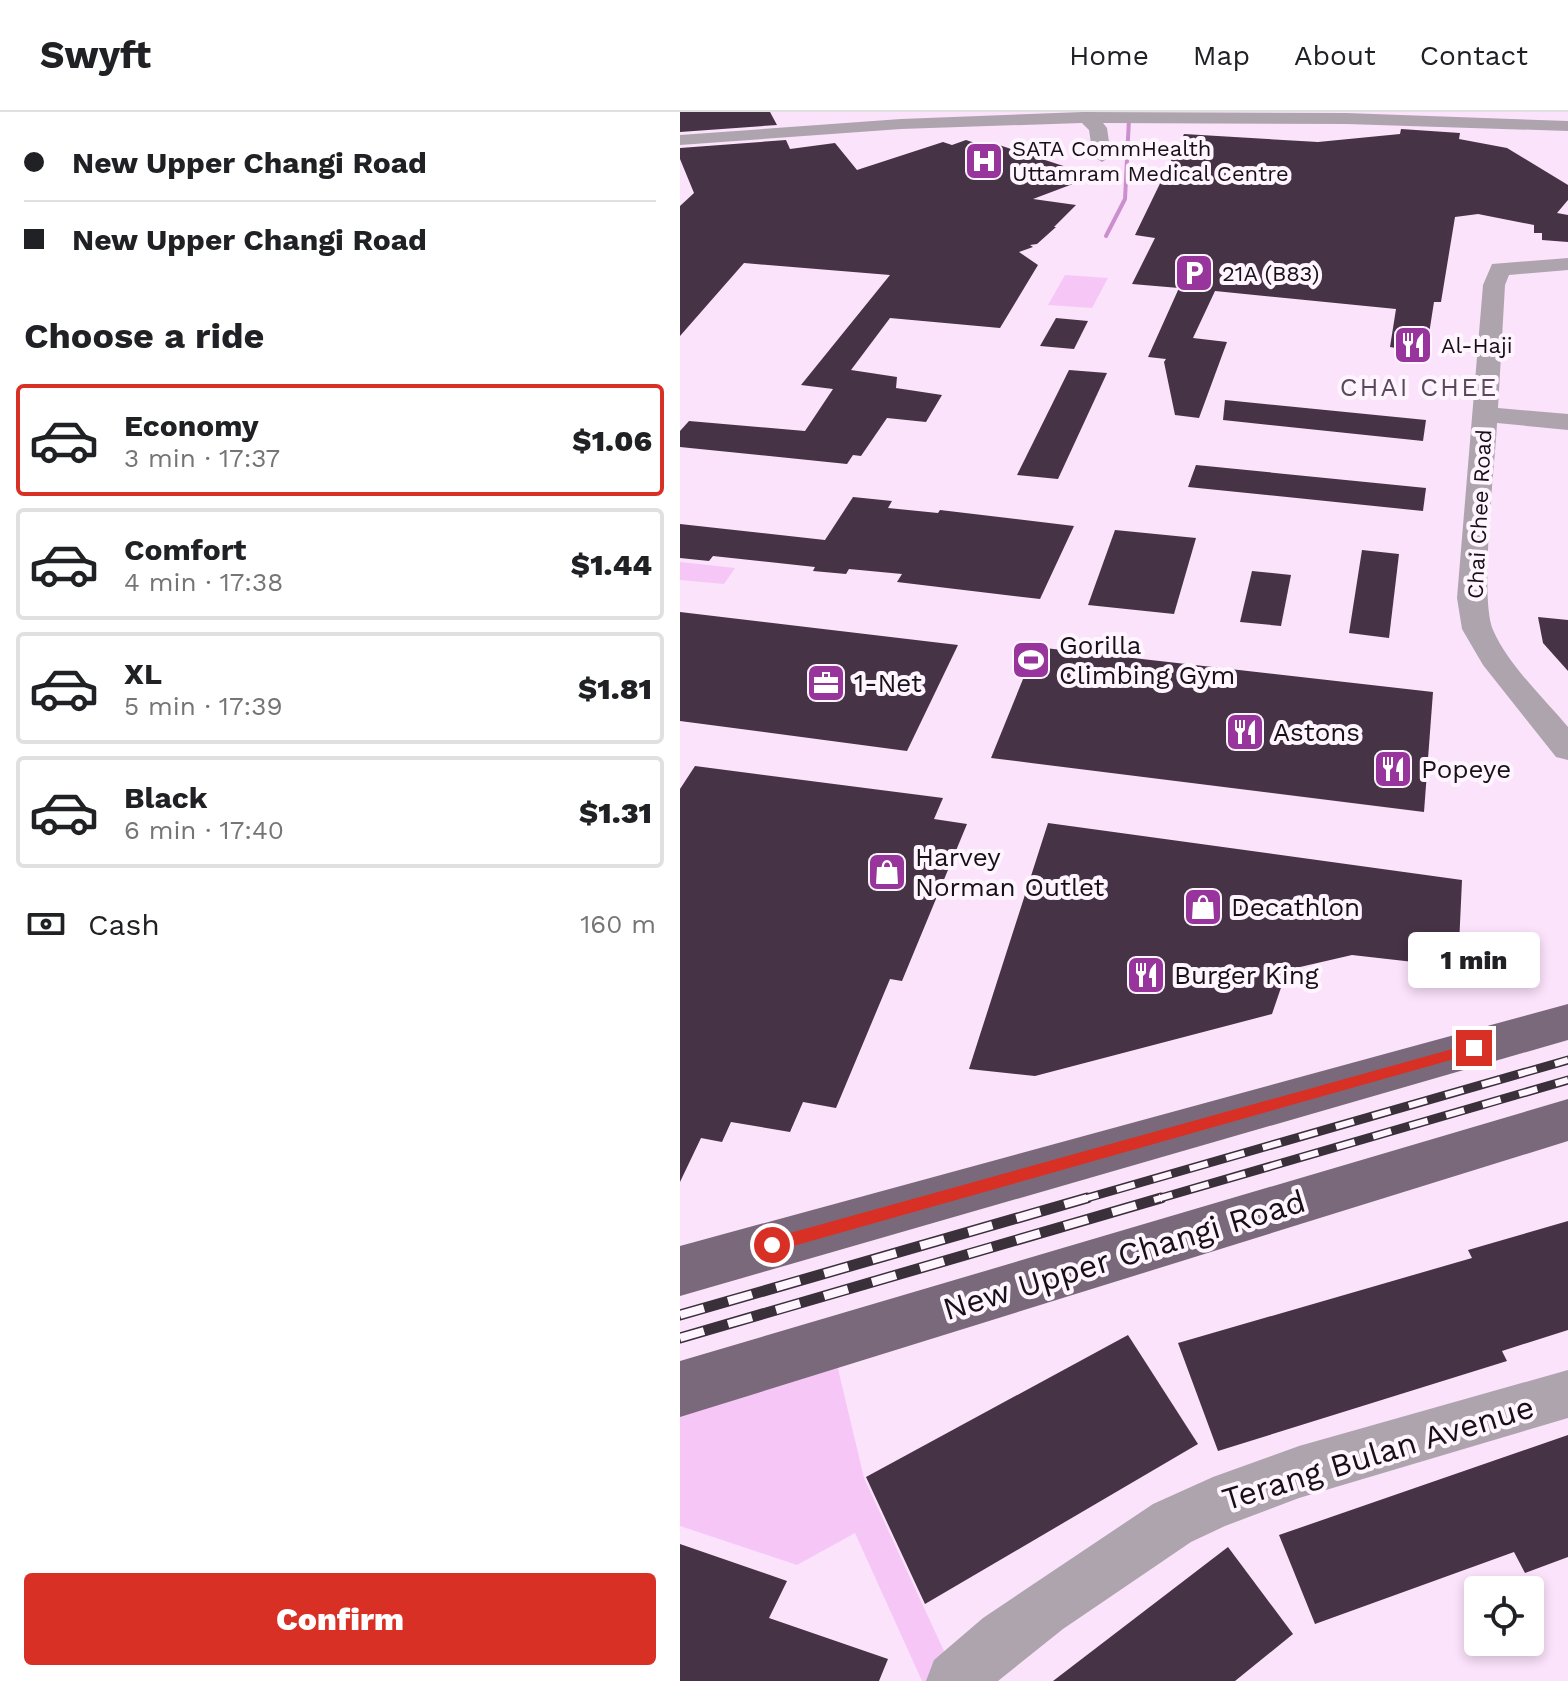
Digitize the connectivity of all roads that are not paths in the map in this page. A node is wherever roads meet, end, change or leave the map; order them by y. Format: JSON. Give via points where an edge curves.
{"nodes":[{"id":1,"x":956,"y":112,"type":"edge"},
{"id":2,"x":1415,"y":112,"type":"edge"},
{"id":3,"x":1183,"y":113,"type":"edge"},
{"id":4,"x":1090,"y":115,"type":"junction"},
{"id":5,"x":1475,"y":116,"type":"edge"},
{"id":6,"x":1568,"y":120,"type":"edge"},
{"id":7,"x":1568,"y":126,"type":"edge"},
{"id":8,"x":680,"y":137,"type":"edge"},
{"id":9,"x":1102,"y":156,"type":"dead end"},
{"id":10,"x":1568,"y":267,"type":"edge"},
{"id":11,"x":1489,"y":415,"type":"junction"},
{"id":12,"x":1568,"y":422,"type":"edge"},
{"id":13,"x":1568,"y":733,"type":"edge"},
{"id":14,"x":1568,"y":749,"type":"edge"},
{"id":15,"x":1568,"y":1022,"type":"edge"},
{"id":16,"x":1568,"y":1120,"type":"edge"},
{"id":17,"x":680,"y":1271,"type":"edge"},
{"id":18,"x":680,"y":1389,"type":"edge"},
{"id":19,"x":1568,"y":1394,"type":"edge"},
{"id":20,"x":955,"y":1681,"type":"edge"}],
"edges":[{"from":1,"to":8,"type":"street","via":[[791,122]]},
{"from":2,"to":5,"type":"street"},
{"from":3,"to":4,"type":"street","via":[[1168,119]]},
{"from":3,"to":5,"type":"street"},
{"from":4,"to":8,"type":"street","via":[[932,119]]},
{"from":4,"to":9,"type":"street","via":[[1098,128]]},
{"from":5,"to":6,"type":"street"},
{"from":5,"to":7,"type":"street"},
{"from":10,"to":11,"type":"street","name":"Chai Chee Road","via":[[1507,272]]},
{"from":11,"to":12,"type":"street"},
{"from":11,"to":13,"type":"street","name":"Chai Chee Road","via":[[1484,577],[1488,629]]},
{"from":11,"to":14,"type":"street","name":"Chai Chee Road","via":[[1473,576],[1477,629],[1499,665]]},
{"from":15,"to":17,"type":"main road"},
{"from":16,"to":18,"type":"main road","name":"New Upper Changi Road"},
{"from":19,"to":20,"type":"street","name":"Terang Bulan Avenue","via":[[1255,1486],[1186,1516],[1043,1609]]}]}
